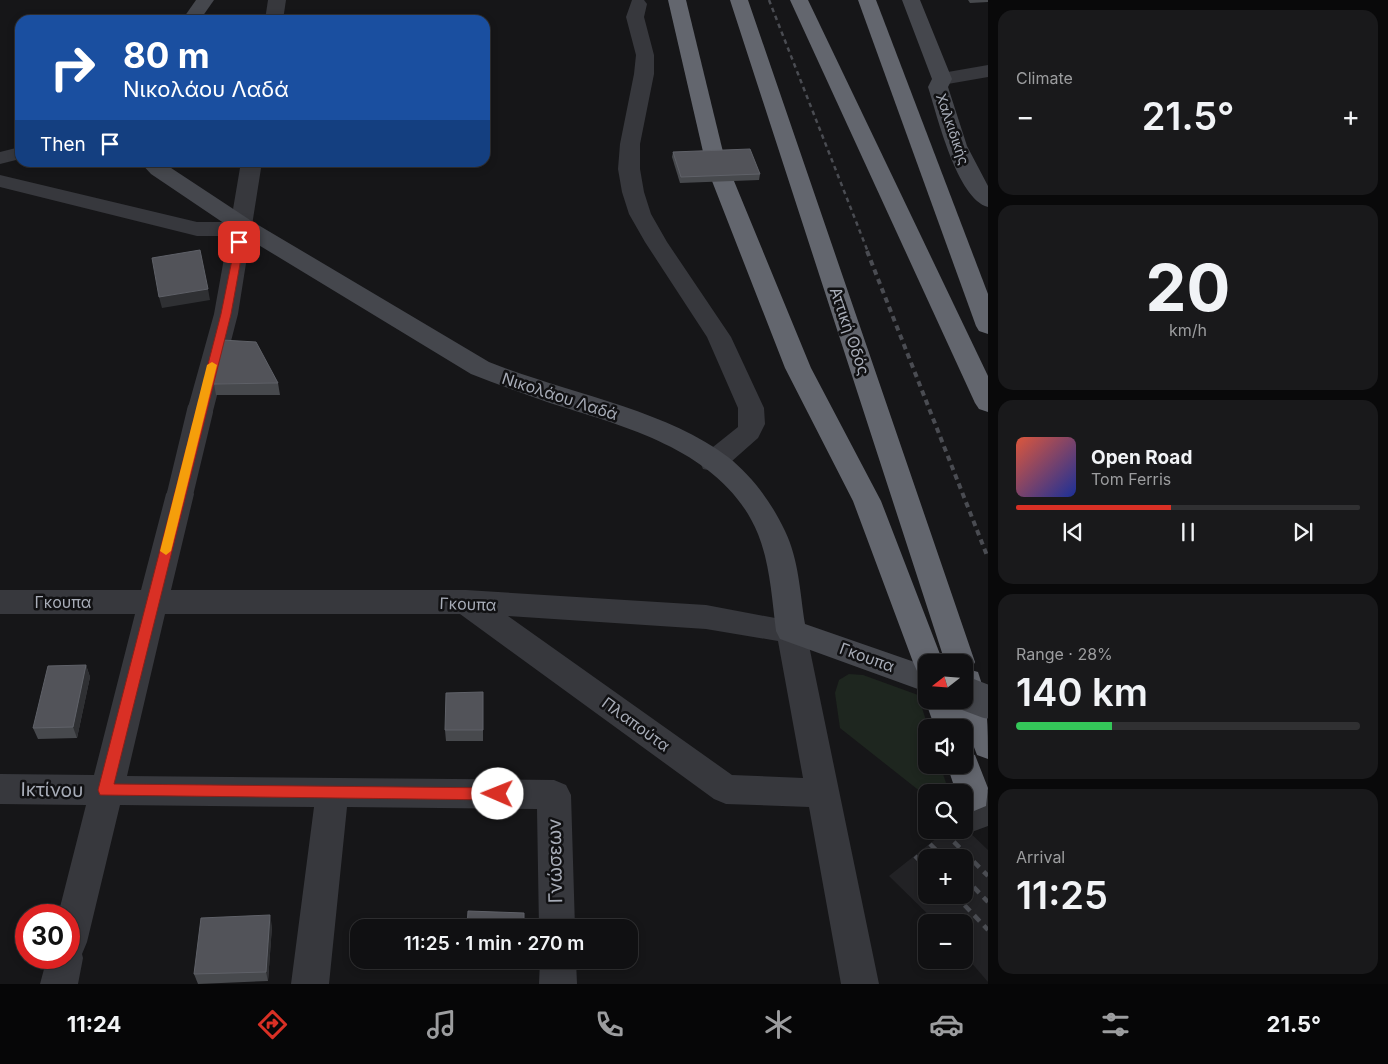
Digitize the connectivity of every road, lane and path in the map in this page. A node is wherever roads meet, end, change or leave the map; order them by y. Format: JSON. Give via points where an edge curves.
{"nodes":[{"id":1,"x":183,"y":0,"type":"edge"},
{"id":2,"x":205,"y":0,"type":"edge"},
{"id":3,"x":277,"y":0,"type":"edge"},
{"id":4,"x":739,"y":0,"type":"edge"},
{"id":5,"x":799,"y":0,"type":"edge"},
{"id":6,"x":910,"y":0,"type":"edge"},
{"id":7,"x":676,"y":2,"type":"edge"},
{"id":8,"x":870,"y":3,"type":"edge"},
{"id":9,"x":638,"y":4,"type":"dead end"},
{"id":10,"x":182,"y":15,"type":"edge"},
{"id":11,"x":194,"y":15,"type":"edge"},
{"id":12,"x":275,"y":15,"type":"edge"},
{"id":13,"x":988,"y":70,"type":"edge"},
{"id":14,"x":942,"y":79,"type":"junction"},
{"id":15,"x":15,"y":154,"type":"edge"},
{"id":16,"x":714,"y":156,"type":"edge"},
{"id":17,"x":0,"y":158,"type":"edge"},
{"id":18,"x":156,"y":167,"type":"edge"},
{"id":19,"x":251,"y":167,"type":"edge"},
{"id":20,"x":0,"y":181,"type":"edge"},
{"id":21,"x":723,"y":181,"type":"edge"},
{"id":22,"x":988,"y":200,"type":"edge"},
{"id":23,"x":242,"y":224,"type":"junction"},
{"id":24,"x":988,"y":326,"type":"edge"},
{"id":25,"x":988,"y":403,"type":"edge"},
{"id":26,"x":713,"y":462,"type":"junction"},
{"id":27,"x":0,"y":602,"type":"edge"},
{"id":28,"x":153,"y":602,"type":"junction"},
{"id":29,"x":466,"y":602,"type":"junction"},
{"id":30,"x":792,"y":631,"type":"junction"},
{"id":31,"x":925,"y":654,"type":"edge"},
{"id":32,"x":957,"y":654,"type":"edge"},
{"id":33,"x":918,"y":676,"type":"edge"},
{"id":34,"x":973,"y":696,"type":"edge"},
{"id":35,"x":973,"y":699,"type":"edge"},
{"id":36,"x":988,"y":702,"type":"edge"},
{"id":37,"x":988,"y":745,"type":"edge"},
{"id":38,"x":966,"y":774,"type":"edge"},
{"id":39,"x":0,"y":789,"type":"edge"},
{"id":40,"x":105,"y":790,"type":"junction"},
{"id":41,"x":332,"y":792,"type":"junction"},
{"id":42,"x":823,"y":793,"type":"junction"},
{"id":43,"x":554,"y":795,"type":"joint"},
{"id":44,"x":974,"y":796,"type":"tunnel mouth"},
{"id":45,"x":78,"y":904,"type":"edge"},
{"id":46,"x":557,"y":919,"type":"edge"},
{"id":47,"x":62,"y":969,"type":"edge"},
{"id":48,"x":558,"y":969,"type":"edge"},
{"id":49,"x":58,"y":984,"type":"edge"},
{"id":50,"x":310,"y":984,"type":"edge"},
{"id":51,"x":558,"y":984,"type":"edge"},
{"id":52,"x":860,"y":984,"type":"edge"}],
"edges":[{"from":1,"to":10,"type":"street"},
{"from":2,"to":11,"type":"street"},
{"from":3,"to":12,"type":"street"},
{"from":4,"to":32,"type":"highway","name":"Αττική Οδός"},
{"from":5,"to":25,"type":"highway"},
{"from":6,"to":14,"type":"street","name":"Χαλκιδικής"},
{"from":7,"to":16,"type":"highway"},
{"from":8,"to":24,"type":"highway"},
{"from":9,"to":26,"type":"street","via":[[635,17],[645,55],[630,144],[629,170],[633,192],[652,235],[719,338],[751,408],[749,432]]},
{"from":13,"to":14,"type":"street"},
{"from":14,"to":22,"type":"street","name":"Χαλκιδικής","via":[[938,87],[965,167]]},
{"from":15,"to":17,"type":"street"},
{"from":18,"to":23,"type":"street","name":"Νικολάου Λαδά"},
{"from":19,"to":23,"type":"street"},
{"from":20,"to":23,"type":"street","via":[[197,229],[228,229]]},
{"from":21,"to":31,"type":"highway","via":[[798,368],[866,501]]},
{"from":23,"to":26,"type":"street","name":"Νικολάου Λαδά","via":[[480,368],[638,421],[677,438]]},
{"from":23,"to":28,"type":"street","bridge":true,"via":[[226,314]]},
{"from":26,"to":30,"type":"street","name":"Νικολάου Λαδά","via":[[750,496],[770,530],[778,549]]},
{"from":27,"to":28,"type":"street","name":"Γκουπα"},
{"from":28,"to":29,"type":"street","name":"Γκουπα"},
{"from":28,"to":40,"type":"street"},
{"from":29,"to":30,"type":"street","name":"Γκουπα","via":[[706,617]]},
{"from":29,"to":42,"type":"street","name":"Πλαπούτα","via":[[726,789]]},
{"from":30,"to":33,"type":"street","name":"Γκουπα"},
{"from":30,"to":42,"type":"street"},
{"from":34,"to":36,"type":"street","bridge":true},
{"from":35,"to":37,"type":"highway"},
{"from":38,"to":44,"type":"highway"},
{"from":39,"to":40,"type":"street","name":"Ικτίνου"},
{"from":40,"to":41,"type":"street","name":"Ικτίνου"},
{"from":40,"to":45,"type":"street"},
{"from":41,"to":43,"type":"street","name":"Ικτίνου"},
{"from":41,"to":50,"type":"street"},
{"from":42,"to":52,"type":"street"},
{"from":43,"to":46,"type":"street","name":"Γνώσεων"},
{"from":47,"to":49,"type":"street"},
{"from":48,"to":51,"type":"street"}]}
